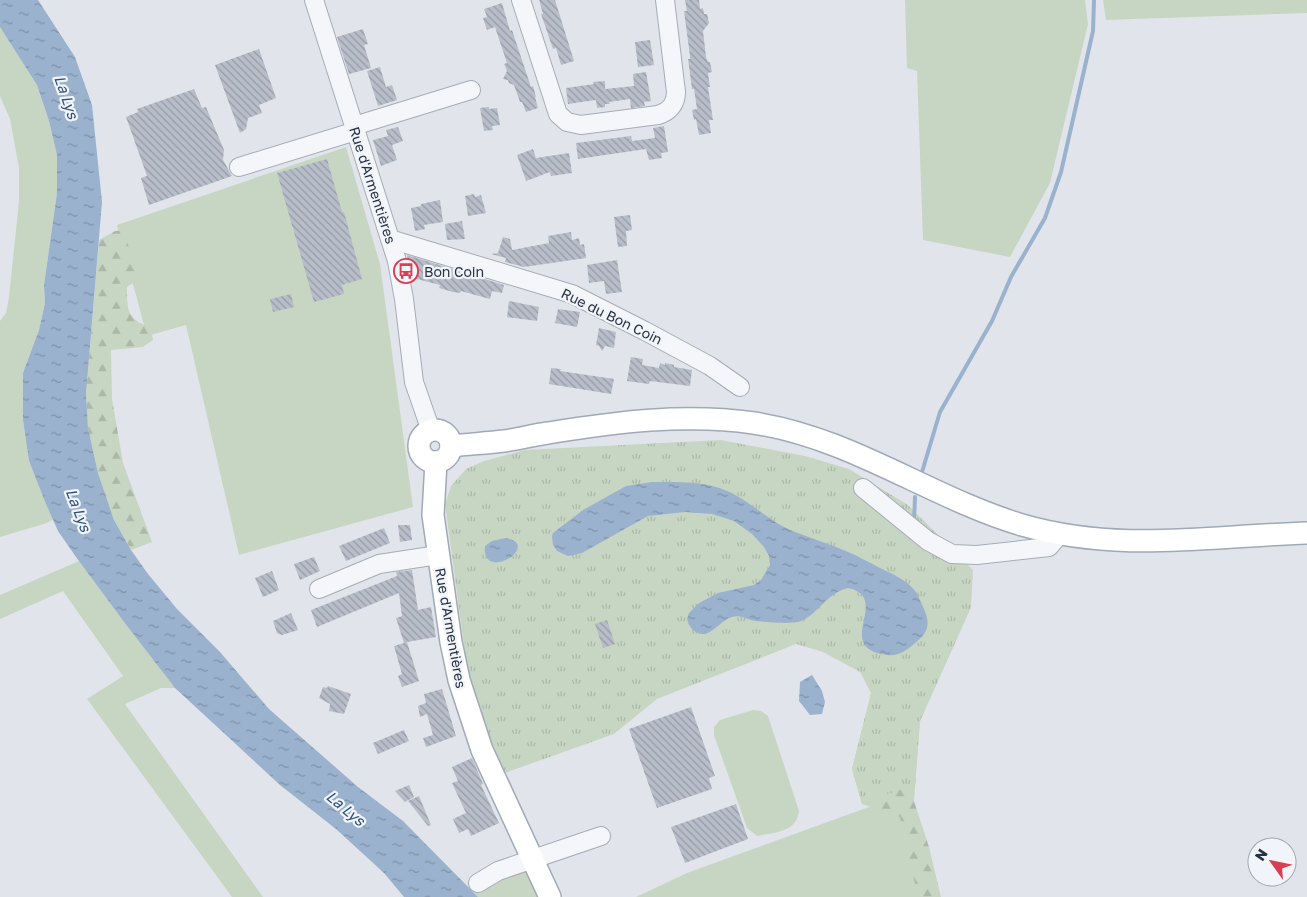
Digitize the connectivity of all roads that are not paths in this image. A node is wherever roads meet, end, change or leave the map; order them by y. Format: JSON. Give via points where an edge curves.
{"nodes":[{"id":1,"x":314,"y":0,"type":"edge"},
{"id":2,"x":521,"y":0,"type":"edge"},
{"id":3,"x":665,"y":0,"type":"edge"},
{"id":4,"x":471,"y":90,"type":"dead end"},
{"id":5,"x":355,"y":128,"type":"junction"},
{"id":6,"x":239,"y":167,"type":"dead end"},
{"id":7,"x":390,"y":239,"type":"junction"},
{"id":8,"x":740,"y":387,"type":"dead end"},
{"id":9,"x":431,"y":431,"type":"junction"},
{"id":10,"x":451,"y":446,"type":"junction"},
{"id":11,"x":436,"y":462,"type":"junction"},
{"id":12,"x":863,"y":488,"type":"dead end"},
{"id":13,"x":1307,"y":533,"type":"edge"},
{"id":14,"x":1060,"y":534,"type":"junction"},
{"id":15,"x":438,"y":555,"type":"junction"},
{"id":16,"x":319,"y":589,"type":"dead end"},
{"id":17,"x":601,"y":836,"type":"dead end"},
{"id":18,"x":532,"y":858,"type":"junction"},
{"id":19,"x":478,"y":883,"type":"dead end"},
{"id":20,"x":550,"y":897,"type":"edge"}],
"edges":[{"from":1,"to":5,"type":"street","name":"Rue d'Armentières"},
{"from":2,"to":3,"type":"street","via":[[558,114],[567,122],[581,126],[658,115],[671,108],[676,92]]},
{"from":4,"to":5,"type":"street"},
{"from":5,"to":6,"type":"street"},
{"from":5,"to":7,"type":"street","name":"Rue d'Armentières"},
{"from":7,"to":8,"type":"street","name":"Rue du Bon Coin","via":[[578,296],[710,366]]},
{"from":7,"to":9,"type":"street","name":"Rue d'Armentières","via":[[400,276],[414,382]]},
{"from":9,"to":10,"type":"main road","via":[[445,433]]},
{"from":9,"to":11,"type":"main road","via":[[421,438],[419,450],[424,458]]},
{"from":10,"to":11,"type":"main road","via":[[447,457]]},
{"from":10,"to":14,"type":"main road","via":[[654,420],[712,419],[753,423],[824,440],[983,511]]},
{"from":11,"to":15,"type":"main road","name":"Rue d'Armentières","via":[[432,507]]},
{"from":12,"to":14,"type":"street","via":[[928,541],[952,554],[978,555],[1049,547]]},
{"from":13,"to":14,"type":"main road","via":[[1139,542]]},
{"from":15,"to":16,"type":"street","via":[[338,573]]},
{"from":15,"to":18,"type":"main road","name":"Rue d'Armentières","via":[[462,692],[482,750]]},
{"from":17,"to":18,"type":"street"},
{"from":18,"to":19,"type":"street"},
{"from":18,"to":20,"type":"main road","name":"Rue d'Armentières"}]}
